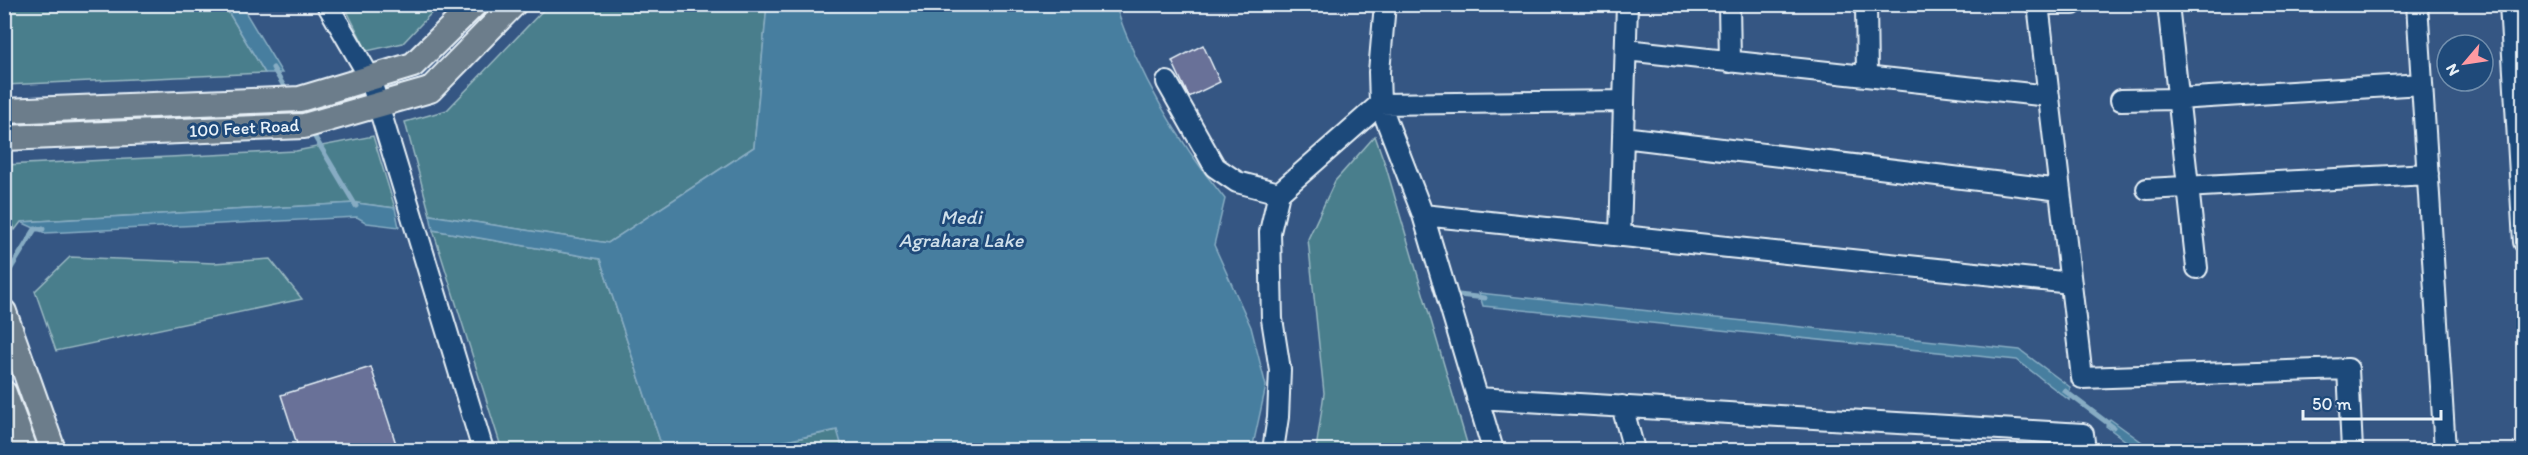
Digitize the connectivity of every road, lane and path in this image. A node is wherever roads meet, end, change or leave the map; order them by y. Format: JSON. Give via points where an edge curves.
{"nodes":[{"id":1,"x":327,"y":4,"type":"edge"},
{"id":2,"x":475,"y":4,"type":"edge"},
{"id":3,"x":514,"y":4,"type":"edge"},
{"id":4,"x":1385,"y":4,"type":"edge"},
{"id":5,"x":1627,"y":4,"type":"edge"},
{"id":6,"x":1729,"y":4,"type":"edge"},
{"id":7,"x":1866,"y":4,"type":"edge"},
{"id":8,"x":2073,"y":4,"type":"edge"},
{"id":9,"x":2168,"y":4,"type":"edge"},
{"id":10,"x":2417,"y":4,"type":"edge"},
{"id":11,"x":2510,"y":4,"type":"edge"},
{"id":12,"x":2037,"y":5,"type":"edge"},
{"id":13,"x":1626,"y":50,"type":"junction"},
{"id":14,"x":1730,"y":62,"type":"junction"},
{"id":15,"x":1867,"y":76,"type":"junction"},
{"id":16,"x":370,"y":78,"type":"junction"},
{"id":17,"x":1167,"y":82,"type":"dead end"},
{"id":18,"x":2422,"y":84,"type":"junction"},
{"id":19,"x":2049,"y":96,"type":"junction"},
{"id":20,"x":2177,"y":99,"type":"junction"},
{"id":21,"x":2121,"y":100,"type":"dead end"},
{"id":22,"x":1624,"y":101,"type":"junction"},
{"id":23,"x":378,"y":104,"type":"junction"},
{"id":24,"x":1380,"y":104,"type":"junction"},
{"id":25,"x":4,"y":111,"type":"edge"},
{"id":26,"x":1623,"y":137,"type":"junction"},
{"id":27,"x":4,"y":138,"type":"edge"},
{"id":28,"x":2428,"y":174,"type":"junction"},
{"id":29,"x":2187,"y":186,"type":"junction"},
{"id":30,"x":2147,"y":189,"type":"dead end"},
{"id":31,"x":2060,"y":190,"type":"junction"},
{"id":32,"x":1279,"y":193,"type":"junction"},
{"id":33,"x":1423,"y":215,"type":"junction"},
{"id":34,"x":1620,"y":236,"type":"junction"},
{"id":35,"x":2523,"y":242,"type":"edge"},
{"id":36,"x":2197,"y":268,"type":"dead end"},
{"id":37,"x":2071,"y":283,"type":"junction"},
{"id":38,"x":8,"y":320,"type":"edge"},
{"id":39,"x":4,"y":393,"type":"edge"},
{"id":40,"x":1477,"y":398,"type":"junction"},
{"id":41,"x":1622,"y":406,"type":"junction"},
{"id":42,"x":25,"y":450,"type":"edge"},
{"id":43,"x":53,"y":450,"type":"edge"},
{"id":44,"x":483,"y":450,"type":"edge"},
{"id":45,"x":1273,"y":450,"type":"edge"},
{"id":46,"x":1493,"y":450,"type":"edge"},
{"id":47,"x":1634,"y":450,"type":"edge"},
{"id":48,"x":2085,"y":450,"type":"edge"},
{"id":49,"x":2352,"y":450,"type":"edge"},
{"id":50,"x":2445,"y":450,"type":"edge"}],
"edges":[{"from":1,"to":16,"type":"street"},
{"from":2,"to":16,"type":"main road","name":"100 Feet Road","via":[[413,66]]},
{"from":3,"to":23,"type":"main road","name":"100 Feet Road","via":[[435,86]]},
{"from":4,"to":24,"type":"street"},
{"from":5,"to":13,"type":"street"},
{"from":6,"to":14,"type":"street"},
{"from":7,"to":15,"type":"street"},
{"from":8,"to":12,"type":"street"},
{"from":9,"to":20,"type":"street"},
{"from":10,"to":18,"type":"street"},
{"from":11,"to":35,"type":"street"},
{"from":12,"to":19,"type":"street"},
{"from":13,"to":14,"type":"street"},
{"from":13,"to":22,"type":"street"},
{"from":14,"to":15,"type":"street"},
{"from":15,"to":19,"type":"street"},
{"from":16,"to":23,"type":"street"},
{"from":16,"to":25,"type":"main road","name":"100 Feet Road","via":[[300,99]]},
{"from":17,"to":32,"type":"street","via":[[1215,167],[1237,182]]},
{"from":18,"to":20,"type":"street"},
{"from":18,"to":28,"type":"street"},
{"from":19,"to":31,"type":"street"},
{"from":20,"to":21,"type":"street"},
{"from":20,"to":29,"type":"street"},
{"from":22,"to":24,"type":"street"},
{"from":22,"to":26,"type":"street"},
{"from":23,"to":27,"type":"main road","name":"100 Feet Road","via":[[304,126]]},
{"from":23,"to":44,"type":"street"},
{"from":24,"to":32,"type":"street"},
{"from":24,"to":33,"type":"street"},
{"from":26,"to":31,"type":"street"},
{"from":26,"to":34,"type":"street"},
{"from":28,"to":29,"type":"street"},
{"from":28,"to":50,"type":"street"},
{"from":29,"to":30,"type":"street"},
{"from":29,"to":36,"type":"street"},
{"from":31,"to":37,"type":"street"},
{"from":32,"to":45,"type":"street","via":[[1270,232],[1272,319],[1280,370]]},
{"from":33,"to":34,"type":"street"},
{"from":33,"to":40,"type":"street"},
{"from":34,"to":37,"type":"street"},
{"from":37,"to":49,"type":"street","via":[[2082,378],[2348,369]]},
{"from":38,"to":43,"type":"main road"},
{"from":39,"to":42,"type":"main road"},
{"from":40,"to":41,"type":"street"},
{"from":40,"to":46,"type":"street"},
{"from":41,"to":47,"type":"street"},
{"from":41,"to":48,"type":"street","via":[[2083,434]]}]}
